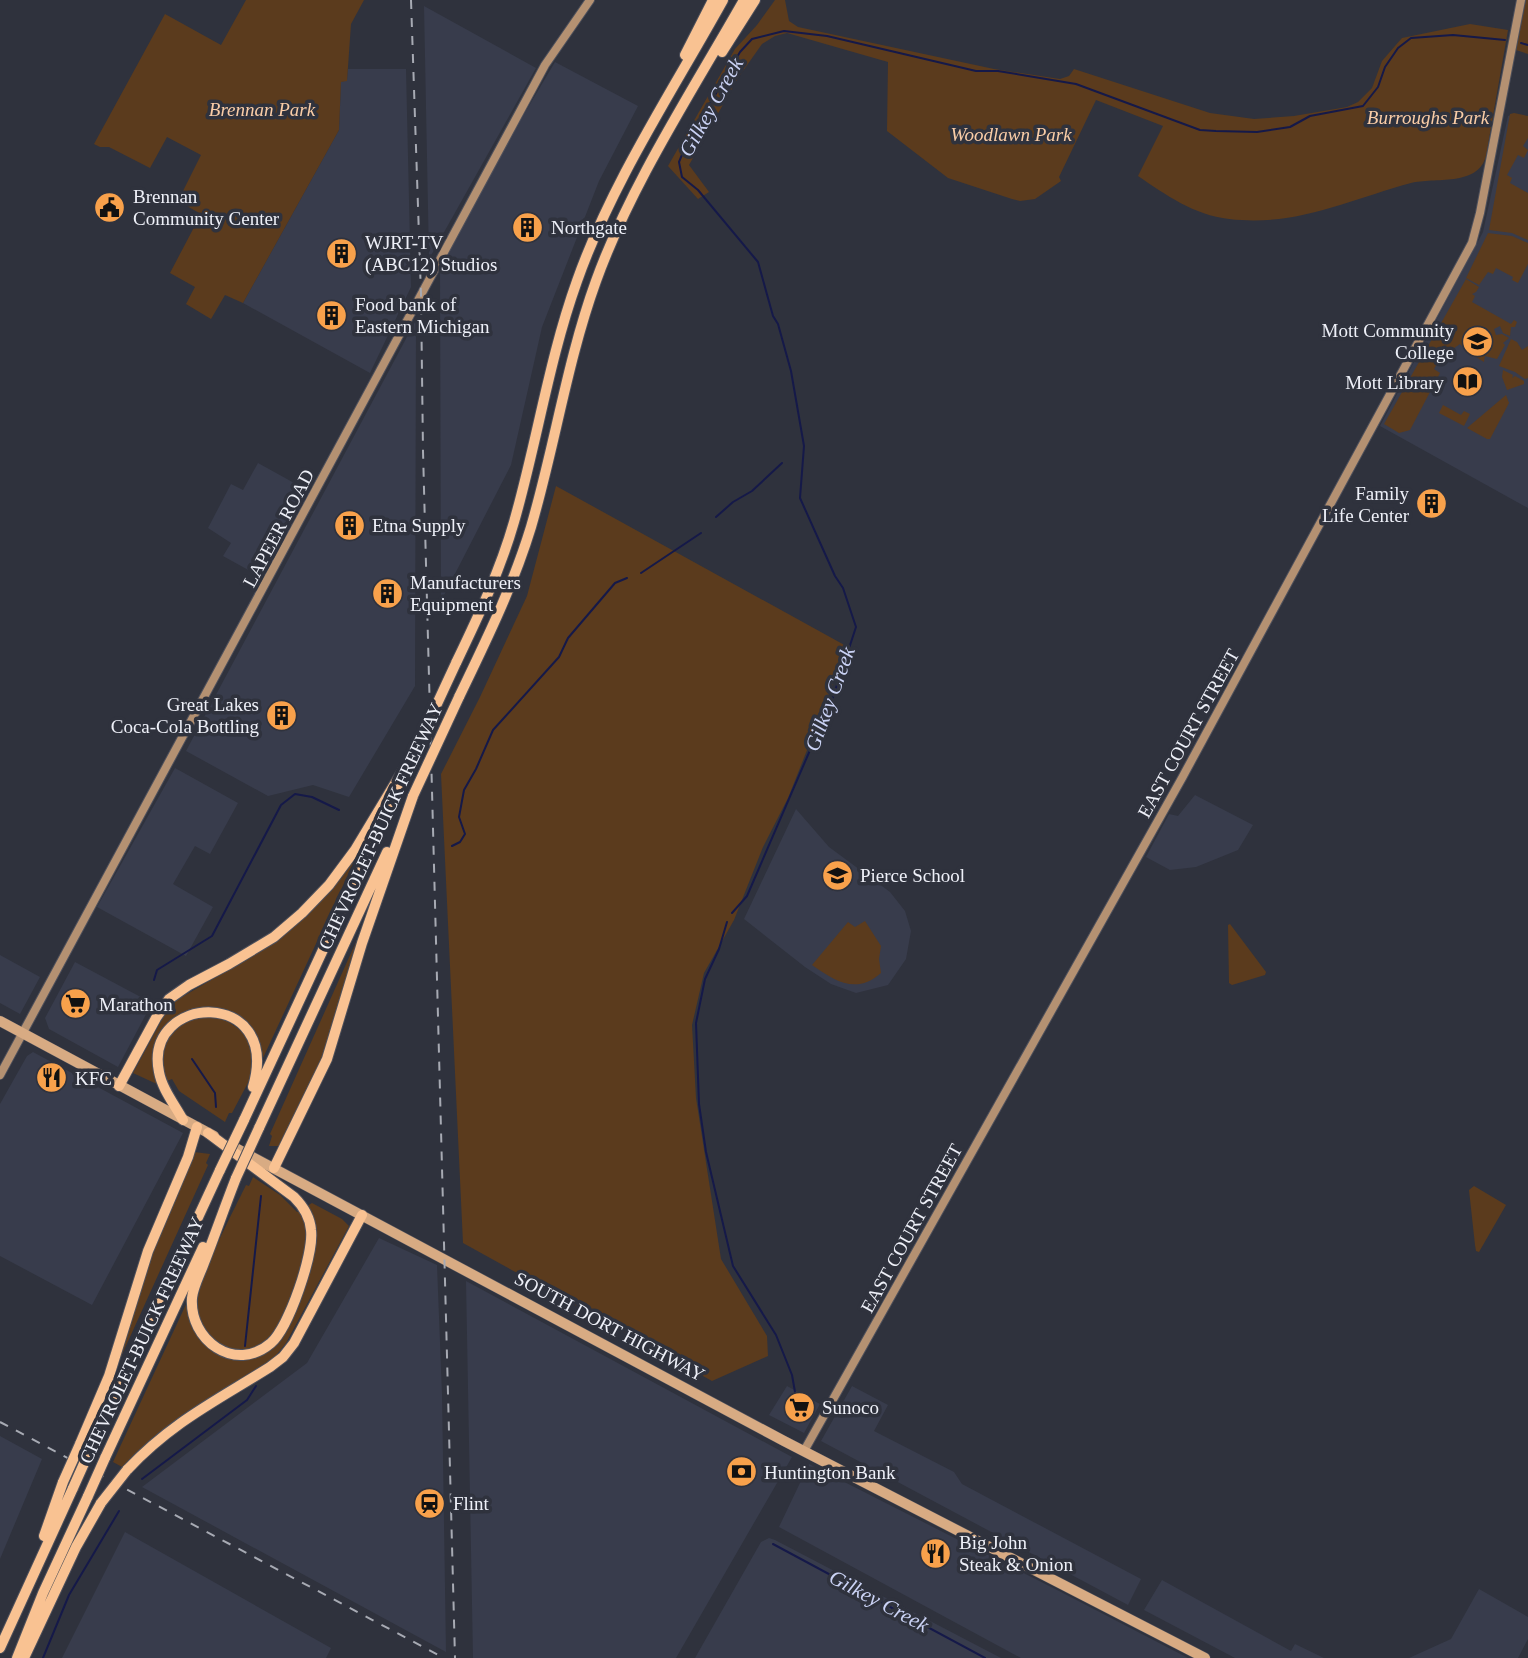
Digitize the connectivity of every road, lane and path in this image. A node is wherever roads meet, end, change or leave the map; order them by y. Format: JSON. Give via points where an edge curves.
{"nodes":[{"id":1,"x":590,"y":0,"type":"edge"},
{"id":2,"x":713,"y":0,"type":"edge"},
{"id":3,"x":723,"y":0,"type":"edge"},
{"id":4,"x":744,"y":0,"type":"edge"},
{"id":5,"x":755,"y":0,"type":"edge"},
{"id":6,"x":1521,"y":0,"type":"edge"},
{"id":7,"x":658,"y":151,"type":"junction"},
{"id":8,"x":626,"y":174,"type":"junction"},
{"id":9,"x":417,"y":747,"type":"junction"},
{"id":10,"x":414,"y":796,"type":"junction"},
{"id":11,"x":0,"y":1021,"type":"edge"},
{"id":12,"x":23,"y":1033,"type":"junction"},
{"id":13,"x":0,"y":1075,"type":"edge"},
{"id":14,"x":119,"y":1086,"type":"junction"},
{"id":15,"x":183,"y":1120,"type":"junction"},
{"id":16,"x":244,"y":1120,"type":"junction"},
{"id":17,"x":197,"y":1127,"type":"junction"},
{"id":18,"x":208,"y":1133,"type":"junction"},
{"id":19,"x":274,"y":1168,"type":"junction"},
{"id":20,"x":236,"y":1178,"type":"junction"},
{"id":21,"x":362,"y":1215,"type":"junction"},
{"id":22,"x":85,"y":1447,"type":"junction"},
{"id":23,"x":804,"y":1451,"type":"junction"},
{"id":24,"x":0,"y":1648,"type":"edge"},
{"id":25,"x":17,"y":1658,"type":"edge"},
{"id":26,"x":24,"y":1658,"type":"edge"},
{"id":27,"x":1205,"y":1658,"type":"edge"}],
"edges":[{"from":1,"to":12,"type":"main road","name":"LAPEER ROAD","via":[[545,65]]},
{"from":2,"to":8,"type":"highway"},
{"from":3,"to":8,"type":"highway","name":"CHEVROLET-BUICK FREEWAY"},
{"from":4,"to":7,"type":"highway","name":"CHEVROLET-BUICK FREEWAY"},
{"from":5,"to":7,"type":"highway"},
{"from":6,"to":23,"type":"main road","name":"EAST COURT STREET","via":[[1480,213],[1468,251],[1182,778]]},
{"from":7,"to":10,"type":"highway","name":"CHEVROLET-BUICK FREEWAY","bridge":true,"via":[[597,278],[523,552]]},
{"from":8,"to":9,"type":"highway","name":"CHEVROLET-BUICK FREEWAY","bridge":true,"via":[[596,231],[576,283],[508,541]]},
{"from":9,"to":14,"type":"highway","via":[[329,885],[274,937],[169,999]]},
{"from":9,"to":16,"type":"highway","name":"CHEVROLET-BUICK FREEWAY"},
{"from":10,"to":19,"type":"highway","via":[[327,1059]]},
{"from":10,"to":20,"type":"highway","name":"CHEVROLET-BUICK FREEWAY","bridge":true},
{"from":11,"to":12,"type":"main road","name":"SOUTH DORT HIGHWAY"},
{"from":12,"to":13,"type":"main road","name":"LAPEER ROAD"},
{"from":12,"to":14,"type":"main road","name":"SOUTH DORT HIGHWAY"},
{"from":14,"to":15,"type":"main road","name":"SOUTH DORT HIGHWAY"},
{"from":15,"to":16,"type":"highway","via":[[160,1078],[159,1050],[176,1023],[208,1011],[239,1021],[256,1044],[257,1072]]},
{"from":15,"to":17,"type":"main road","name":"SOUTH DORT HIGHWAY"},
{"from":16,"to":22,"type":"highway","name":"CHEVROLET-BUICK FREEWAY","bridge":true},
{"from":17,"to":18,"type":"main road","name":"SOUTH DORT HIGHWAY"},
{"from":17,"to":22,"type":"highway","via":[[148,1251]]},
{"from":18,"to":19,"type":"main road","name":"SOUTH DORT HIGHWAY"},
{"from":18,"to":20,"type":"highway","via":[[297,1200],[311,1226],[310,1251],[286,1322],[263,1349],[239,1355],[218,1350],[206,1341],[194,1321],[192,1296]]},
{"from":19,"to":21,"type":"main road","name":"SOUTH DORT HIGHWAY"},
{"from":20,"to":25,"type":"highway","name":"CHEVROLET-BUICK FREEWAY","bridge":true},
{"from":21,"to":23,"type":"main road","name":"SOUTH DORT HIGHWAY"},
{"from":21,"to":26,"type":"highway","bridge":true,"via":[[283,1357],[189,1415],[127,1470],[76,1547]]},
{"from":22,"to":24,"type":"highway","name":"CHEVROLET-BUICK FREEWAY","bridge":true},
{"from":23,"to":27,"type":"main road","name":"SOUTH DORT HIGHWAY"}]}
